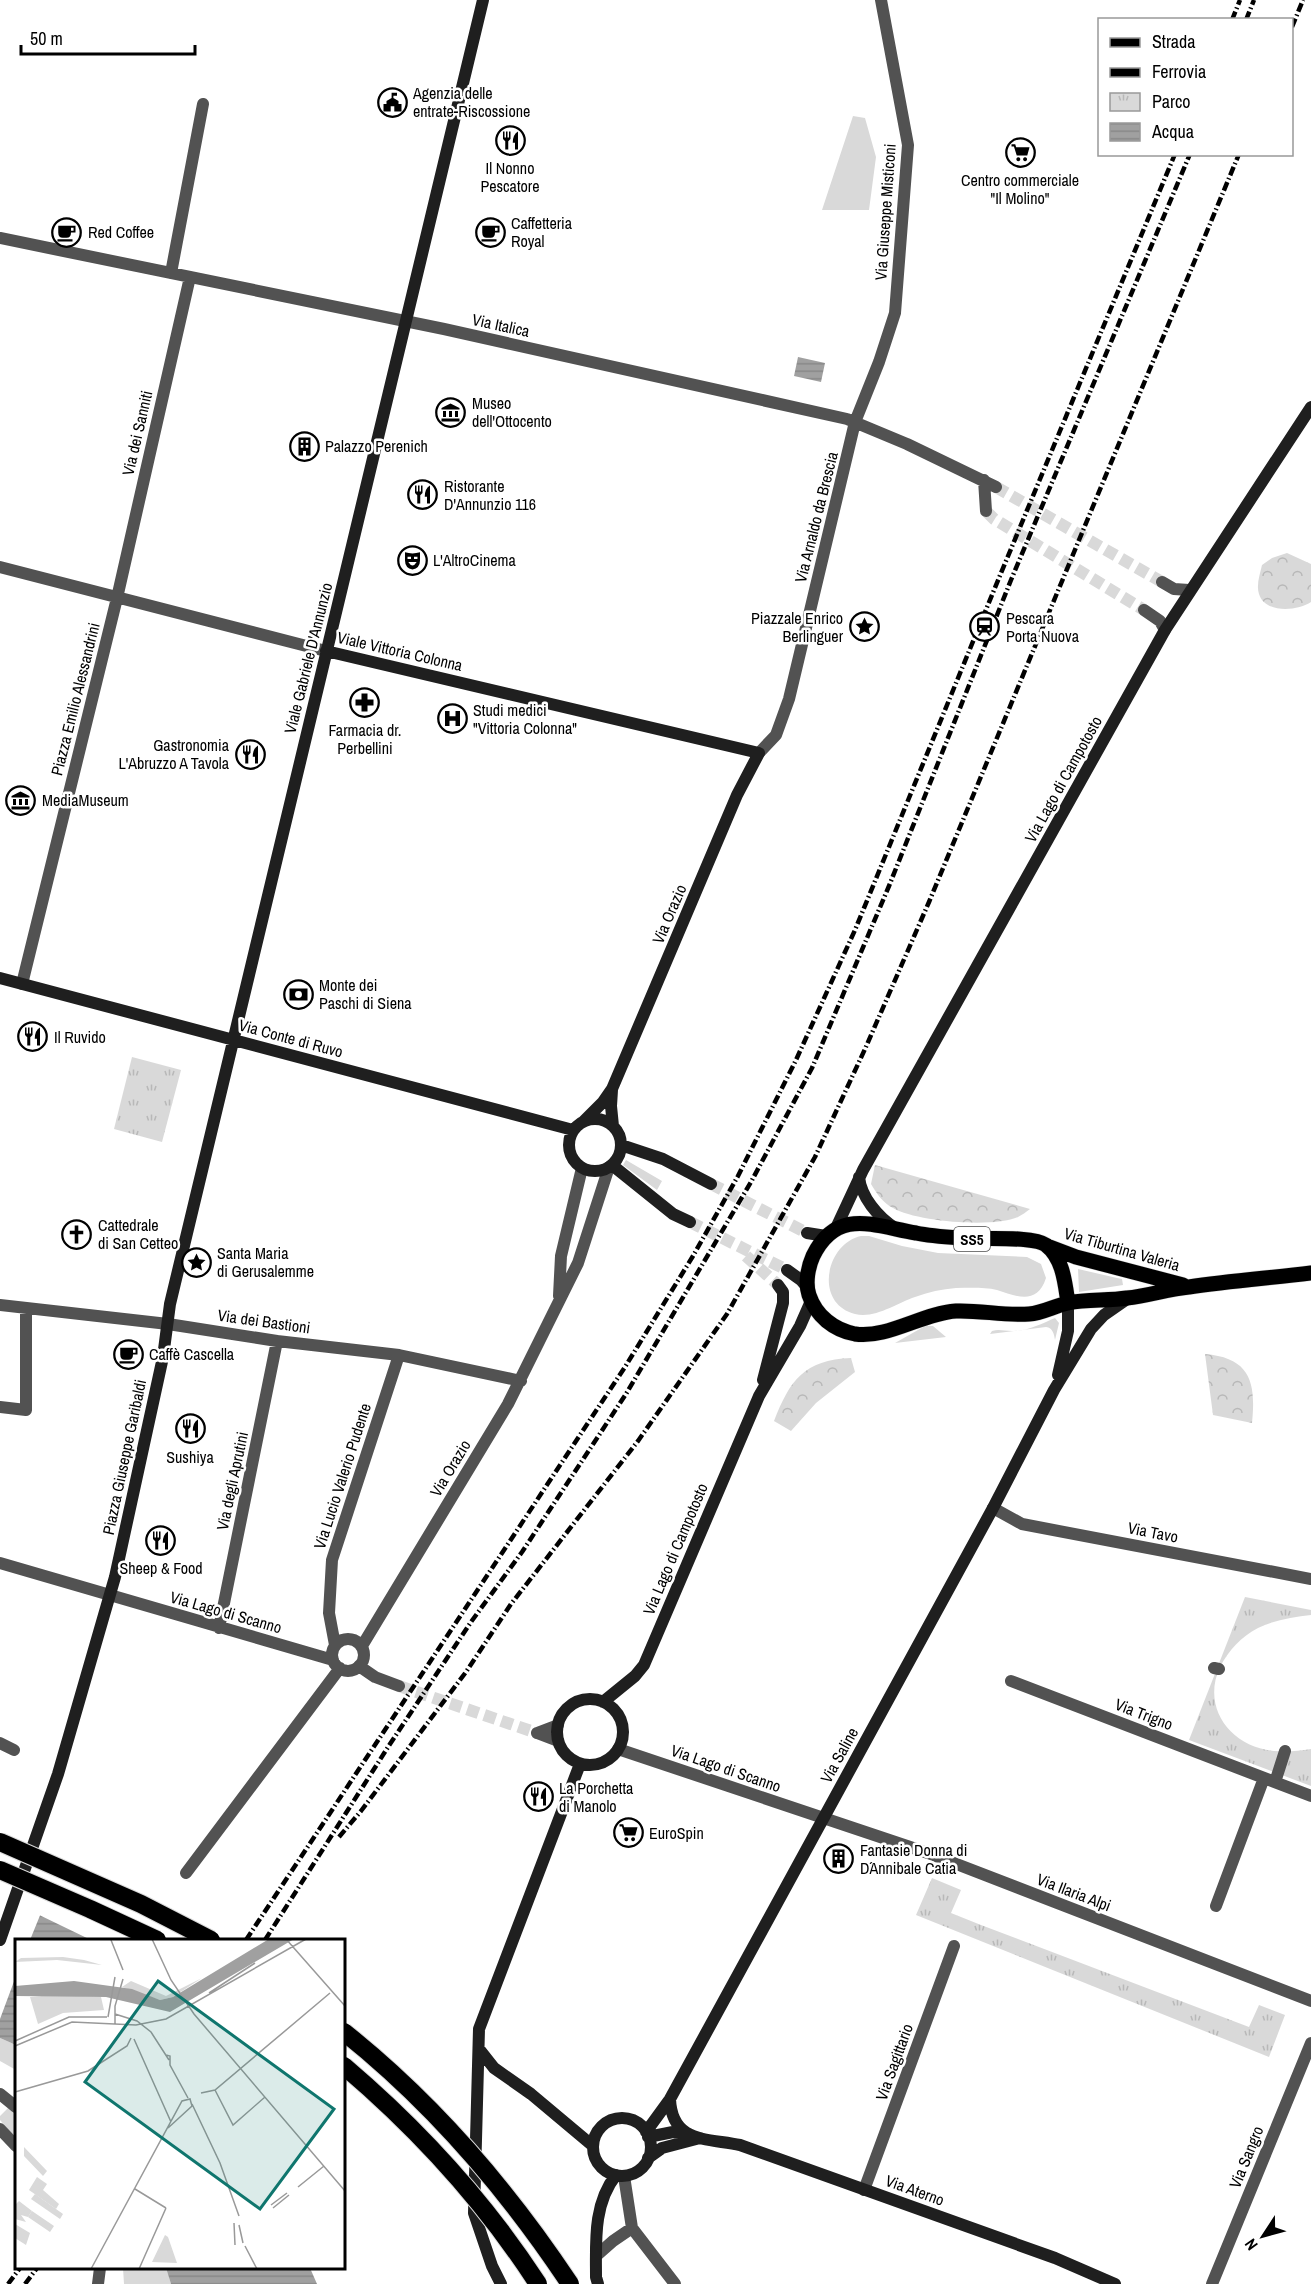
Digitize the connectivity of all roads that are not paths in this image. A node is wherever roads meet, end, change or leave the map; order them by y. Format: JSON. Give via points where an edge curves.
{"nodes":[{"id":1,"x":483,"y":0,"type":"edge"},
{"id":2,"x":881,"y":0,"type":"edge"},
{"id":3,"x":203,"y":104,"type":"dead end"},
{"id":4,"x":0,"y":238,"type":"edge"},
{"id":5,"x":171,"y":273,"type":"junction"},
{"id":6,"x":190,"y":276,"type":"junction"},
{"id":7,"x":408,"y":321,"type":"junction"},
{"id":8,"x":1311,"y":407,"type":"edge"},
{"id":9,"x":855,"y":422,"type":"junction"},
{"id":10,"x":984,"y":480,"type":"junction"},
{"id":11,"x":996,"y":487,"type":"tunnel mouth"},
{"id":12,"x":986,"y":511,"type":"dead end"},
{"id":13,"x":0,"y":567,"type":"edge"},
{"id":14,"x":1161,"y":582,"type":"tunnel mouth"},
{"id":15,"x":1189,"y":590,"type":"junction"},
{"id":16,"x":117,"y":598,"type":"junction"},
{"id":17,"x":1144,"y":610,"type":"tunnel mouth"},
{"id":18,"x":1165,"y":630,"type":"junction"},
{"id":19,"x":327,"y":651,"type":"junction"},
{"id":20,"x":759,"y":753,"type":"junction"},
{"id":21,"x":0,"y":978,"type":"edge"},
{"id":22,"x":22,"y":984,"type":"junction"},
{"id":23,"x":234,"y":1040,"type":"junction"},
{"id":24,"x":612,"y":1089,"type":"junction"},
{"id":25,"x":584,"y":1121,"type":"junction"},
{"id":26,"x":613,"y":1126,"type":"junction"},
{"id":27,"x":573,"y":1130,"type":"junction"},
{"id":28,"x":621,"y":1145,"type":"junction"},
{"id":29,"x":610,"y":1166,"type":"junction"},
{"id":30,"x":582,"y":1168,"type":"junction"},
{"id":31,"x":859,"y":1177,"type":"junction"},
{"id":32,"x":711,"y":1184,"type":"tunnel mouth"},
{"id":33,"x":690,"y":1222,"type":"tunnel mouth"},
{"id":34,"x":896,"y":1228,"type":"junction"},
{"id":35,"x":831,"y":1232,"type":"junction"},
{"id":36,"x":807,"y":1233,"type":"tunnel mouth"},
{"id":37,"x":1047,"y":1246,"type":"junction"},
{"id":38,"x":787,"y":1270,"type":"tunnel mouth"},
{"id":39,"x":1311,"y":1273,"type":"edge"},
{"id":40,"x":778,"y":1285,"type":"tunnel mouth"},
{"id":41,"x":1188,"y":1287,"type":"junction"},
{"id":42,"x":809,"y":1294,"type":"junction"},
{"id":43,"x":1128,"y":1298,"type":"junction"},
{"id":44,"x":558,"y":1302,"type":"junction"},
{"id":45,"x":1068,"y":1303,"type":"junction"},
{"id":46,"x":0,"y":1305,"type":"edge"},
{"id":47,"x":26,"y":1308,"type":"junction"},
{"id":48,"x":168,"y":1324,"type":"junction"},
{"id":49,"x":277,"y":1341,"type":"junction"},
{"id":50,"x":399,"y":1355,"type":"junction"},
{"id":51,"x":521,"y":1381,"type":"junction"},
{"id":52,"x":1054,"y":1390,"type":"junction"},
{"id":53,"x":759,"y":1396,"type":"junction"},
{"id":54,"x":0,"y":1407,"type":"edge"},
{"id":55,"x":993,"y":1508,"type":"junction"},
{"id":56,"x":0,"y":1563,"type":"edge"},
{"id":57,"x":1311,"y":1579,"type":"edge"},
{"id":58,"x":109,"y":1596,"type":"junction"},
{"id":59,"x":219,"y":1628,"type":"junction"},
{"id":60,"x":335,"y":1646,"type":"junction"},
{"id":61,"x":362,"y":1646,"type":"junction"},
{"id":62,"x":336,"y":1664,"type":"junction"},
{"id":63,"x":359,"y":1666,"type":"junction"},
{"id":64,"x":1011,"y":1681,"type":"dead end"},
{"id":65,"x":399,"y":1686,"type":"tunnel mouth"},
{"id":66,"x":603,"y":1702,"type":"junction"},
{"id":67,"x":558,"y":1725,"type":"junction"},
{"id":68,"x":558,"y":1741,"type":"junction"},
{"id":69,"x":0,"y":1743,"type":"edge"},
{"id":70,"x":618,"y":1749,"type":"junction"},
{"id":71,"x":14,"y":1750,"type":"dead end"},
{"id":72,"x":1285,"y":1751,"type":"dead end"},
{"id":73,"x":580,"y":1764,"type":"junction"},
{"id":74,"x":1270,"y":1777,"type":"junction"},
{"id":75,"x":1311,"y":1796,"type":"edge"},
{"id":76,"x":824,"y":1818,"type":"junction"},
{"id":77,"x":0,"y":1842,"type":"edge"},
{"id":78,"x":0,"y":1870,"type":"edge"},
{"id":79,"x":186,"y":1873,"type":"dead end"},
{"id":80,"x":1216,"y":1906,"type":"dead end"},
{"id":81,"x":153,"y":1939,"type":"edge"},
{"id":82,"x":207,"y":1939,"type":"edge"},
{"id":83,"x":0,"y":1940,"type":"edge"},
{"id":84,"x":954,"y":1946,"type":"dead end"},
{"id":85,"x":1311,"y":2001,"type":"edge"},
{"id":86,"x":345,"y":2033,"type":"edge"},
{"id":87,"x":1311,"y":2043,"type":"edge"},
{"id":88,"x":479,"y":2049,"type":"junction"},
{"id":89,"x":345,"y":2067,"type":"edge"},
{"id":90,"x":0,"y":2094,"type":"edge"},
{"id":91,"x":670,"y":2099,"type":"junction"},
{"id":92,"x":15,"y":2106,"type":"edge"},
{"id":93,"x":0,"y":2129,"type":"edge"},
{"id":94,"x":685,"y":2133,"type":"junction"},
{"id":95,"x":647,"y":2134,"type":"junction"},
{"id":96,"x":700,"y":2138,"type":"junction"},
{"id":97,"x":15,"y":2145,"type":"edge"},
{"id":98,"x":593,"y":2146,"type":"junction"},
{"id":99,"x":648,"y":2158,"type":"junction"},
{"id":100,"x":620,"y":2175,"type":"junction"},
{"id":101,"x":864,"y":2190,"type":"junction"},
{"id":102,"x":632,"y":2228,"type":"junction"},
{"id":103,"x":596,"y":2256,"type":"junction"},
{"id":104,"x":100,"y":2269,"type":"edge"},
{"id":105,"x":98,"y":2284,"type":"edge"},
{"id":106,"x":501,"y":2284,"type":"edge"},
{"id":107,"x":538,"y":2284,"type":"edge"},
{"id":108,"x":570,"y":2284,"type":"edge"},
{"id":109,"x":598,"y":2284,"type":"edge"},
{"id":110,"x":675,"y":2284,"type":"edge"},
{"id":111,"x":684,"y":2284,"type":"edge"},
{"id":112,"x":1115,"y":2284,"type":"edge"},
{"id":113,"x":1212,"y":2284,"type":"edge"}],
"edges":[{"from":1,"to":7,"type":"street","name":"Viale Gabriele D'Annunzio"},
{"from":2,"to":9,"type":"street","name":"Via Giuseppe Misticoni","via":[[908,145],[895,313]]},
{"from":3,"to":5,"type":"street"},
{"from":4,"to":5,"type":"street","name":"Via Italica"},
{"from":5,"to":6,"type":"street","name":"Via Italica"},
{"from":6,"to":7,"type":"street","name":"Via Italica"},
{"from":6,"to":16,"type":"street","name":"Via dei Sanniti"},
{"from":7,"to":9,"type":"street","name":"Via Italica"},
{"from":7,"to":19,"type":"street","name":"Viale Gabriele D'Annunzio"},
{"from":8,"to":15,"type":"street","name":"Via Lago di Campotosto"},
{"from":9,"to":10,"type":"street","name":"Via Italica"},
{"from":9,"to":20,"type":"street","name":"Via Arnaldo da Brescia","via":[[789,699],[776,735]]},
{"from":10,"to":11,"type":"street","name":"Via Italica"},
{"from":10,"to":12,"type":"street"},
{"from":13,"to":16,"type":"street","name":"Viale Vittoria Colonna"},
{"from":14,"to":15,"type":"street","via":[[1174,589]]},
{"from":15,"to":18,"type":"street","name":"Via Lago di Campotosto"},
{"from":16,"to":19,"type":"street","name":"Viale Vittoria Colonna"},
{"from":16,"to":22,"type":"street","name":"Piazza Emilio Alessandrini"},
{"from":17,"to":18,"type":"street","via":[[1160,621]]},
{"from":18,"to":31,"type":"street","name":"Via Lago di Campotosto"},
{"from":19,"to":20,"type":"street","name":"Viale Vittoria Colonna"},
{"from":19,"to":23,"type":"street","name":"Viale Gabriele D'Annunzio"},
{"from":20,"to":24,"type":"street","name":"Via Orazio","via":[[737,795]]},
{"from":21,"to":22,"type":"street","name":"Via Conte di Ruvo"},
{"from":22,"to":23,"type":"street","name":"Via Conte di Ruvo"},
{"from":23,"to":27,"type":"street","name":"Via Conte di Ruvo"},
{"from":23,"to":48,"type":"street","name":"Viale Gabriele D'Annunzio"},
{"from":24,"to":25,"type":"street","name":"Via Orazio"},
{"from":24,"to":26,"type":"street","name":"Via Orazio"},
{"from":25,"to":26,"type":"street","via":[[597,1119]]},
{"from":25,"to":27,"type":"street"},
{"from":26,"to":28,"type":"street"},
{"from":27,"to":30,"type":"street","via":[[569,1138],[570,1155]]},
{"from":28,"to":29,"type":"street"},
{"from":28,"to":32,"type":"street","via":[[663,1159]]},
{"from":29,"to":30,"type":"street","via":[[597,1171]]},
{"from":29,"to":33,"type":"street","via":[[673,1214]]},
{"from":29,"to":44,"type":"street","name":"Via Orazio","via":[[587,1238]]},
{"from":30,"to":44,"type":"street","name":"Via Orazio","via":[[561,1256]]},
{"from":31,"to":34,"type":"street","via":[[870,1203]]},
{"from":31,"to":35,"type":"street","name":"Via Lago di Campotosto"},
{"from":34,"to":35,"type":"main road","number":"SS5","via":[[855,1223]]},
{"from":34,"to":37,"type":"main road","number":"SS5","via":[[962,1239],[1034,1240]]},
{"from":35,"to":36,"type":"street","number":"SS5"},
{"from":35,"to":42,"type":"main road","via":[[810,1261]]},
{"from":37,"to":41,"type":"main road","name":"Via Tiburtina Valeria","number":"SS5"},
{"from":37,"to":45,"type":"main road","via":[[1063,1273]]},
{"from":38,"to":42,"type":"street","number":"SS5","via":[[801,1280]]},
{"from":39,"to":41,"type":"main road","name":"Via Tiburtina Valeria","number":"SS5"},
{"from":40,"to":53,"type":"street","name":"Via Lago di Campotosto","via":[[783,1303]]},
{"from":41,"to":43,"type":"main road","name":"Via Tiburtina Valeria","number":"SS5"},
{"from":42,"to":45,"type":"main road","number":"SS5","via":[[823,1318],[834,1327],[857,1334],[872,1334],[956,1311],[1028,1314]]},
{"from":42,"to":53,"type":"street","name":"Via Lago di Campotosto","via":[[800,1326]]},
{"from":43,"to":45,"type":"main road","name":"Via Tiburtina Valeria","number":"SS5"},
{"from":43,"to":52,"type":"street","name":"Via Saline","via":[[1097,1323]]},
{"from":44,"to":51,"type":"street","name":"Via Orazio"},
{"from":45,"to":52,"type":"street","name":"Via Saline","via":[[1068,1331]]},
{"from":46,"to":47,"type":"street","name":"Via dei Bastioni"},
{"from":47,"to":48,"type":"street","name":"Via dei Bastioni"},
{"from":47,"to":54,"type":"street","via":[[26,1410]]},
{"from":48,"to":49,"type":"street","name":"Via dei Bastioni"},
{"from":48,"to":58,"type":"street","name":"Piazza Giuseppe Garibaldi"},
{"from":49,"to":50,"type":"street","name":"Via dei Bastioni"},
{"from":49,"to":59,"type":"street","name":"Via degli Aprutini"},
{"from":50,"to":51,"type":"street","name":"Via dei Bastioni"},
{"from":50,"to":60,"type":"street","name":"Via Lucio Valerio Pudente","via":[[332,1560],[329,1612]]},
{"from":51,"to":61,"type":"street","name":"Via Orazio"},
{"from":52,"to":55,"type":"street","name":"Via Saline"},
{"from":53,"to":66,"type":"street","name":"Via Lago di Campotosto","via":[[644,1665]]},
{"from":55,"to":57,"type":"street","name":"Via Tavo","via":[[1022,1524]]},
{"from":55,"to":76,"type":"street","name":"Via Saline"},
{"from":56,"to":58,"type":"street"},
{"from":58,"to":59,"type":"street","name":"Via Lago di Scanno"},
{"from":58,"to":83,"type":"street","name":"Piazza Giuseppe Garibaldi","bridge":true,"via":[[42,1825]]},
{"from":59,"to":62,"type":"street","name":"Via Lago di Scanno"},
{"from":60,"to":61,"type":"street","via":[[348,1639]]},
{"from":60,"to":62,"type":"street"},
{"from":61,"to":63,"type":"street"},
{"from":62,"to":63,"type":"street","via":[[350,1670]]},
{"from":62,"to":79,"type":"street"},
{"from":63,"to":65,"type":"street"},
{"from":64,"to":74,"type":"street","name":"Via Trigno"},
{"from":66,"to":67,"type":"street","via":[[587,1699],[572,1704]]},
{"from":66,"to":70,"type":"street","via":[[621,1722]]},
{"from":67,"to":68,"type":"street"},
{"from":67,"to":68,"type":"street","via":[[537,1733]]},
{"from":68,"to":73,"type":"street","via":[[566,1755]]},
{"from":69,"to":71,"type":"street"},
{"from":70,"to":73,"type":"street","via":[[601,1763]]},
{"from":70,"to":76,"type":"street","name":"Via Lago di Scanno"},
{"from":72,"to":74,"type":"street"},
{"from":73,"to":88,"type":"street","via":[[479,2030]]},
{"from":74,"to":75,"type":"street","name":"Via Trigno"},
{"from":74,"to":80,"type":"street"},
{"from":76,"to":85,"type":"street","name":"Via Ilaria Alpi","via":[[928,1853]]},
{"from":76,"to":91,"type":"street","name":"Via Saline"},
{"from":77,"to":82,"type":"highway","bridge":true,"via":[[141,1904]]},
{"from":78,"to":81,"type":"highway","bridge":true},
{"from":84,"to":101,"type":"street","name":"Via Sagittario"},
{"from":86,"to":108,"type":"highway","bridge":true,"via":[[406,2086],[458,2139],[511,2202]]},
{"from":87,"to":113,"type":"street","name":"Via Sangro"},
{"from":88,"to":98,"type":"street","via":[[494,2068]]},
{"from":88,"to":106,"type":"street","via":[[474,2212]]},
{"from":89,"to":107,"type":"highway","bridge":true,"via":[[435,2152],[502,2232]]},
{"from":90,"to":92,"type":"street"},
{"from":91,"to":94,"type":"street","via":[[674,2121]]},
{"from":91,"to":95,"type":"street","name":"Via Saline"},
{"from":93,"to":97,"type":"street"},
{"from":94,"to":95,"type":"street","name":"Via Aterno"},
{"from":94,"to":96,"type":"street","name":"Via Aterno"},
{"from":95,"to":98,"type":"street","via":[[630,2119],[610,2120],[596,2134]]},
{"from":95,"to":99,"type":"street"},
{"from":96,"to":99,"type":"street","name":"Via Aterno","via":[[662,2148]]},
{"from":96,"to":101,"type":"street","name":"Via Aterno","via":[[740,2145]]},
{"from":98,"to":100,"type":"street","via":[[597,2162],[609,2173]]},
{"from":99,"to":100,"type":"street","via":[[641,2168]]},
{"from":100,"to":102,"type":"street"},
{"from":100,"to":103,"type":"street","via":[[609,2185],[601,2205]]},
{"from":101,"to":112,"type":"street","name":"Via Aterno","via":[[1055,2258]]},
{"from":102,"to":103,"type":"street"},
{"from":102,"to":110,"type":"street"},
{"from":102,"to":111,"type":"street"},
{"from":103,"to":109,"type":"street"},
{"from":104,"to":105,"type":"street"}]}
